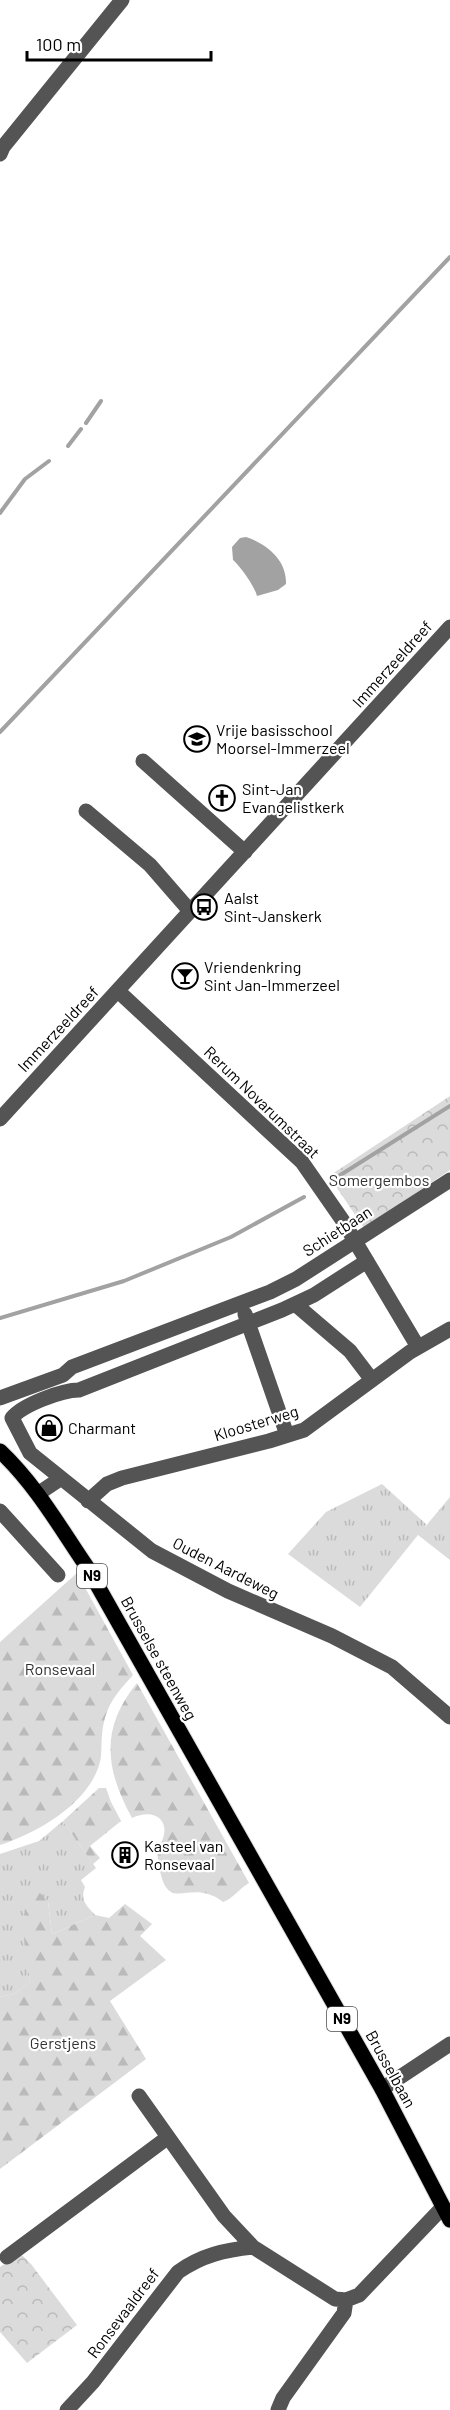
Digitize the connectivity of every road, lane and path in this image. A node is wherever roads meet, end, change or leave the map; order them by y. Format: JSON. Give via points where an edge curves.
{"nodes":[{"id":1,"x":122,"y":0,"type":"edge"},
{"id":2,"x":0,"y":154,"type":"edge"},
{"id":3,"x":450,"y":627,"type":"edge"},
{"id":4,"x":143,"y":761,"type":"dead end"},
{"id":5,"x":86,"y":810,"type":"dead end"},
{"id":6,"x":244,"y":852,"type":"junction"},
{"id":7,"x":190,"y":911,"type":"junction"},
{"id":8,"x":118,"y":991,"type":"junction"},
{"id":9,"x":0,"y":1119,"type":"edge"},
{"id":10,"x":450,"y":1180,"type":"edge"},
{"id":11,"x":355,"y":1240,"type":"junction"},
{"id":12,"x":367,"y":1261,"type":"junction"},
{"id":13,"x":241,"y":1303,"type":"junction"},
{"id":14,"x":295,"y":1304,"type":"junction"},
{"id":15,"x":249,"y":1324,"type":"junction"},
{"id":16,"x":450,"y":1329,"type":"edge"},
{"id":17,"x":418,"y":1347,"type":"junction"},
{"id":18,"x":63,"y":1375,"type":"junction"},
{"id":19,"x":372,"y":1380,"type":"junction"},
{"id":20,"x":69,"y":1390,"type":"junction"},
{"id":21,"x":0,"y":1398,"type":"edge"},
{"id":22,"x":6,"y":1415,"type":"edge"},
{"id":23,"x":287,"y":1436,"type":"junction"},
{"id":24,"x":0,"y":1451,"type":"edge"},
{"id":25,"x":60,"y":1479,"type":"junction"},
{"id":26,"x":39,"y":1493,"type":"junction"},
{"id":27,"x":88,"y":1501,"type":"junction"},
{"id":28,"x":0,"y":1511,"type":"edge"},
{"id":29,"x":58,"y":1575,"type":"dead end"},
{"id":30,"x":450,"y":1717,"type":"edge"},
{"id":31,"x":243,"y":1844,"type":"joint"},
{"id":32,"x":450,"y":2044,"type":"edge"},
{"id":33,"x":382,"y":2089,"type":"junction"},
{"id":34,"x":140,"y":2096,"type":"dead end"},
{"id":35,"x":167,"y":2138,"type":"junction"},
{"id":36,"x":446,"y":2213,"type":"edge"},
{"id":37,"x":253,"y":2247,"type":"junction"},
{"id":38,"x":7,"y":2257,"type":"dead end"},
{"id":39,"x":346,"y":2300,"type":"junction"},
{"id":40,"x":68,"y":2410,"type":"edge"},
{"id":41,"x":278,"y":2410,"type":"edge"}],
"edges":[{"from":1,"to":2,"type":"street"},
{"from":3,"to":6,"type":"street","name":"Immerzeeldreef"},
{"from":4,"to":6,"type":"street"},
{"from":5,"to":7,"type":"street","via":[[150,865]]},
{"from":6,"to":7,"type":"street","name":"Immerzeeldreef"},
{"from":7,"to":8,"type":"street","name":"Immerzeeldreef"},
{"from":8,"to":9,"type":"street","name":"Immerzeeldreef"},
{"from":8,"to":11,"type":"street","name":"Rerum Novarumstraat","via":[[302,1162]]},
{"from":10,"to":11,"type":"street","name":"Schietbaan"},
{"from":11,"to":12,"type":"street","name":"Rerum Novarumstraat"},
{"from":11,"to":13,"type":"street","name":"Schietbaan","via":[[296,1279]]},
{"from":12,"to":14,"type":"street"},
{"from":12,"to":17,"type":"street","name":"Rerum Novarumstraat"},
{"from":13,"to":15,"type":"street"},
{"from":13,"to":18,"type":"street","name":"Schietbaan","via":[[72,1367]]},
{"from":14,"to":15,"type":"street"},
{"from":14,"to":19,"type":"street","via":[[350,1351]]},
{"from":15,"to":20,"type":"street","via":[[79,1390]]},
{"from":15,"to":23,"type":"street"},
{"from":16,"to":17,"type":"street","name":"Kloosterweg"},
{"from":17,"to":19,"type":"street","name":"Kloosterweg"},
{"from":18,"to":20,"type":"street"},
{"from":18,"to":21,"type":"street","name":"Schietbaan"},
{"from":19,"to":23,"type":"street","name":"Kloosterweg","via":[[304,1430]]},
{"from":20,"to":22,"type":"street"},
{"from":22,"to":25,"type":"street","name":"Ouden Aardeweg","via":[[30,1453]]},
{"from":23,"to":27,"type":"street","name":"Kloosterweg","via":[[122,1478],[107,1484]]},
{"from":24,"to":26,"type":"main road","name":"Brusselse steenweg","number":"N9"},
{"from":25,"to":26,"type":"street"},
{"from":25,"to":27,"type":"street","name":"Ouden Aardeweg"},
{"from":26,"to":31,"type":"main road","name":"Brusselse steenweg","number":"N9","via":[[87,1567]]},
{"from":27,"to":30,"type":"street","name":"Ouden Aardeweg","via":[[152,1551],[392,1667]]},
{"from":28,"to":29,"type":"street"},
{"from":31,"to":33,"type":"main road","name":"Brusselbaan","number":"N9"},
{"from":32,"to":33,"type":"street"},
{"from":33,"to":36,"type":"main road","name":"Brusselbaan","number":"N9"},
{"from":34,"to":35,"type":"street"},
{"from":35,"to":37,"type":"street","via":[[224,2216]]},
{"from":35,"to":38,"type":"street"},
{"from":36,"to":39,"type":"street","via":[[359,2295]]},
{"from":37,"to":39,"type":"street","via":[[335,2299]]},
{"from":37,"to":40,"type":"street","name":"Ronsevaaldreef","via":[[209,2254],[178,2272]]},
{"from":39,"to":41,"type":"street","via":[[344,2313]]}]}
